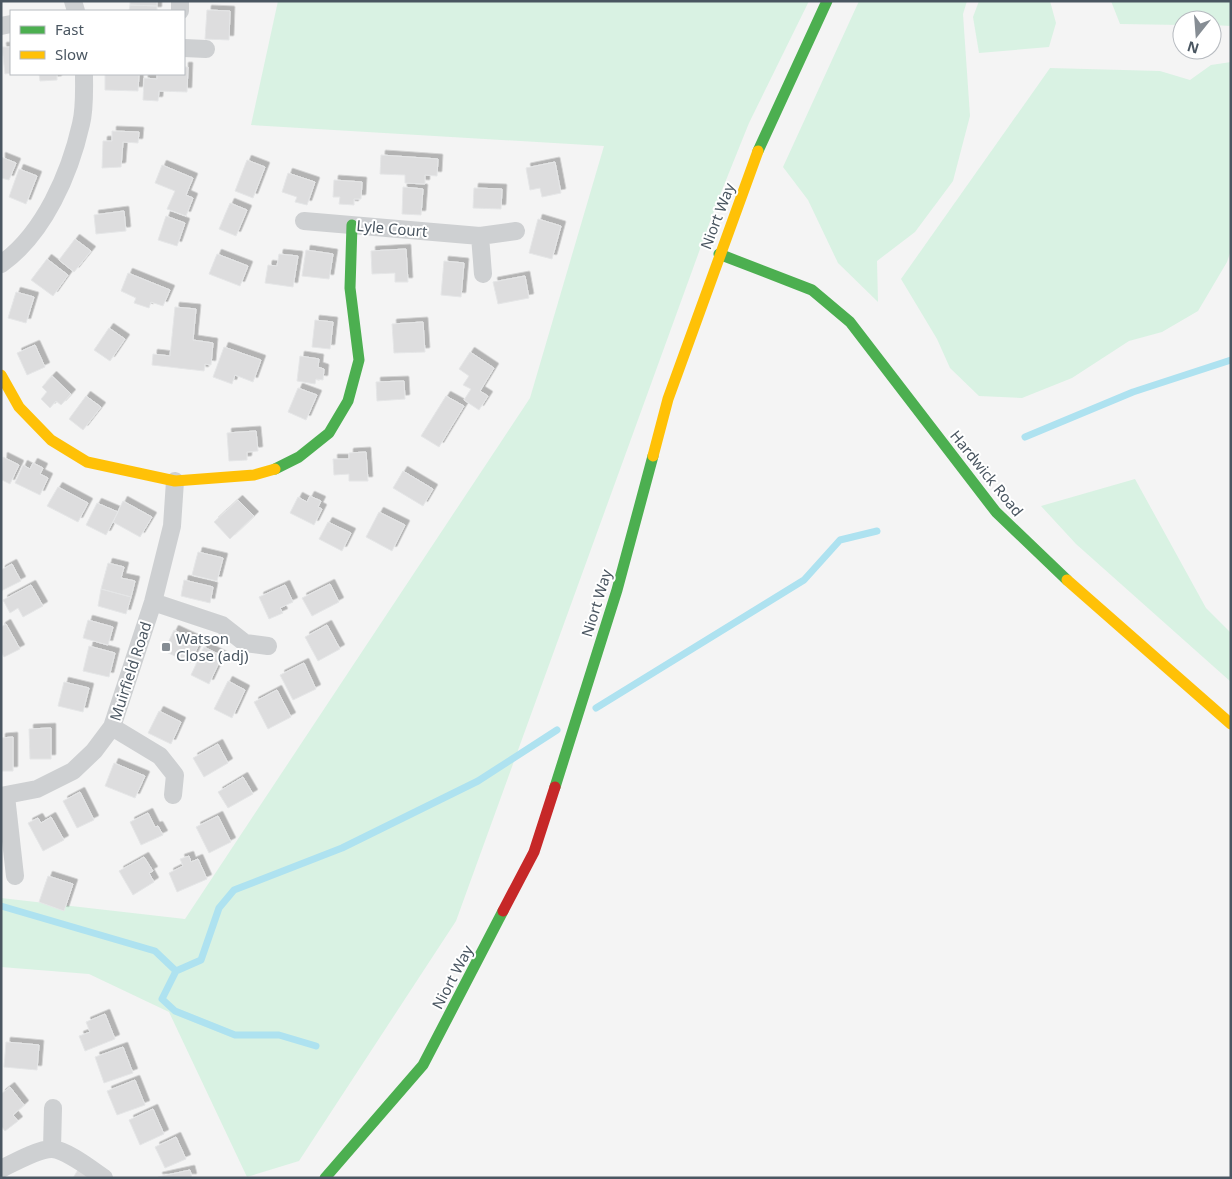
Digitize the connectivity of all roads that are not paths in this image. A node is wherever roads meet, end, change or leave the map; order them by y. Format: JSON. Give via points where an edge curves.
{"nodes":[{"id":1,"x":827,"y":1,"type":"edge"},
{"id":2,"x":185,"y":48,"type":"edge"},
{"id":3,"x":206,"y":49,"type":"dead end"},
{"id":4,"x":84,"y":75,"type":"edge"},
{"id":5,"x":304,"y":221,"type":"dead end"},
{"id":6,"x":352,"y":225,"type":"junction"},
{"id":7,"x":516,"y":231,"type":"dead end"},
{"id":8,"x":480,"y":236,"type":"junction"},
{"id":9,"x":718,"y":254,"type":"junction"},
{"id":10,"x":1,"y":264,"type":"edge"},
{"id":11,"x":483,"y":274,"type":"dead end"},
{"id":12,"x":1,"y":375,"type":"edge"},
{"id":13,"x":175,"y":481,"type":"junction"},
{"id":14,"x":153,"y":602,"type":"junction"},
{"id":15,"x":268,"y":646,"type":"dead end"},
{"id":16,"x":1231,"y":724,"type":"edge"},
{"id":17,"x":112,"y":727,"type":"junction"},
{"id":18,"x":173,"y":795,"type":"dead end"},
{"id":19,"x":4,"y":796,"type":"edge"},
{"id":20,"x":15,"y":876,"type":"dead end"},
{"id":21,"x":54,"y":1108,"type":"dead end"},
{"id":22,"x":52,"y":1149,"type":"junction"},
{"id":23,"x":1,"y":1168,"type":"edge"},
{"id":24,"x":104,"y":1178,"type":"edge"},
{"id":25,"x":325,"y":1178,"type":"edge"}],
"edges":[{"from":1,"to":9,"type":"main road","name":"Niort Way","via":[[760,145]]},
{"from":2,"to":3,"type":"street"},
{"from":4,"to":10,"type":"street","via":[[82,123],[64,176],[43,221],[11,258]]},
{"from":5,"to":6,"type":"street","name":"Lyle Court"},
{"from":6,"to":8,"type":"street","name":"Lyle Court"},
{"from":6,"to":13,"type":"main road","via":[[350,288],[358,360],[348,401],[329,433],[277,468],[254,475]]},
{"from":7,"to":8,"type":"street","name":"Lyle Court"},
{"from":8,"to":11,"type":"street"},
{"from":9,"to":16,"type":"main road","name":"Hardwick Road","via":[[812,290],[850,322],[996,512],[1056,571]]},
{"from":9,"to":25,"type":"main road","name":"Niort Way","via":[[668,399],[616,590],[534,852],[423,1065]]},
{"from":12,"to":13,"type":"main road","via":[[19,407],[51,440],[87,462]]},
{"from":13,"to":14,"type":"street","name":"Muirfield Road","via":[[172,526]]},
{"from":14,"to":15,"type":"street","via":[[222,625],[245,643]]},
{"from":14,"to":17,"type":"street","name":"Muirfield Road"},
{"from":17,"to":18,"type":"street","via":[[160,756],[175,775]]},
{"from":17,"to":19,"type":"street","name":"Muirfield Road","via":[[73,771],[37,789]]},
{"from":19,"to":20,"type":"street"},
{"from":21,"to":22,"type":"street"},
{"from":22,"to":23,"type":"street"},
{"from":22,"to":24,"type":"street","via":[[74,1158]]}]}
